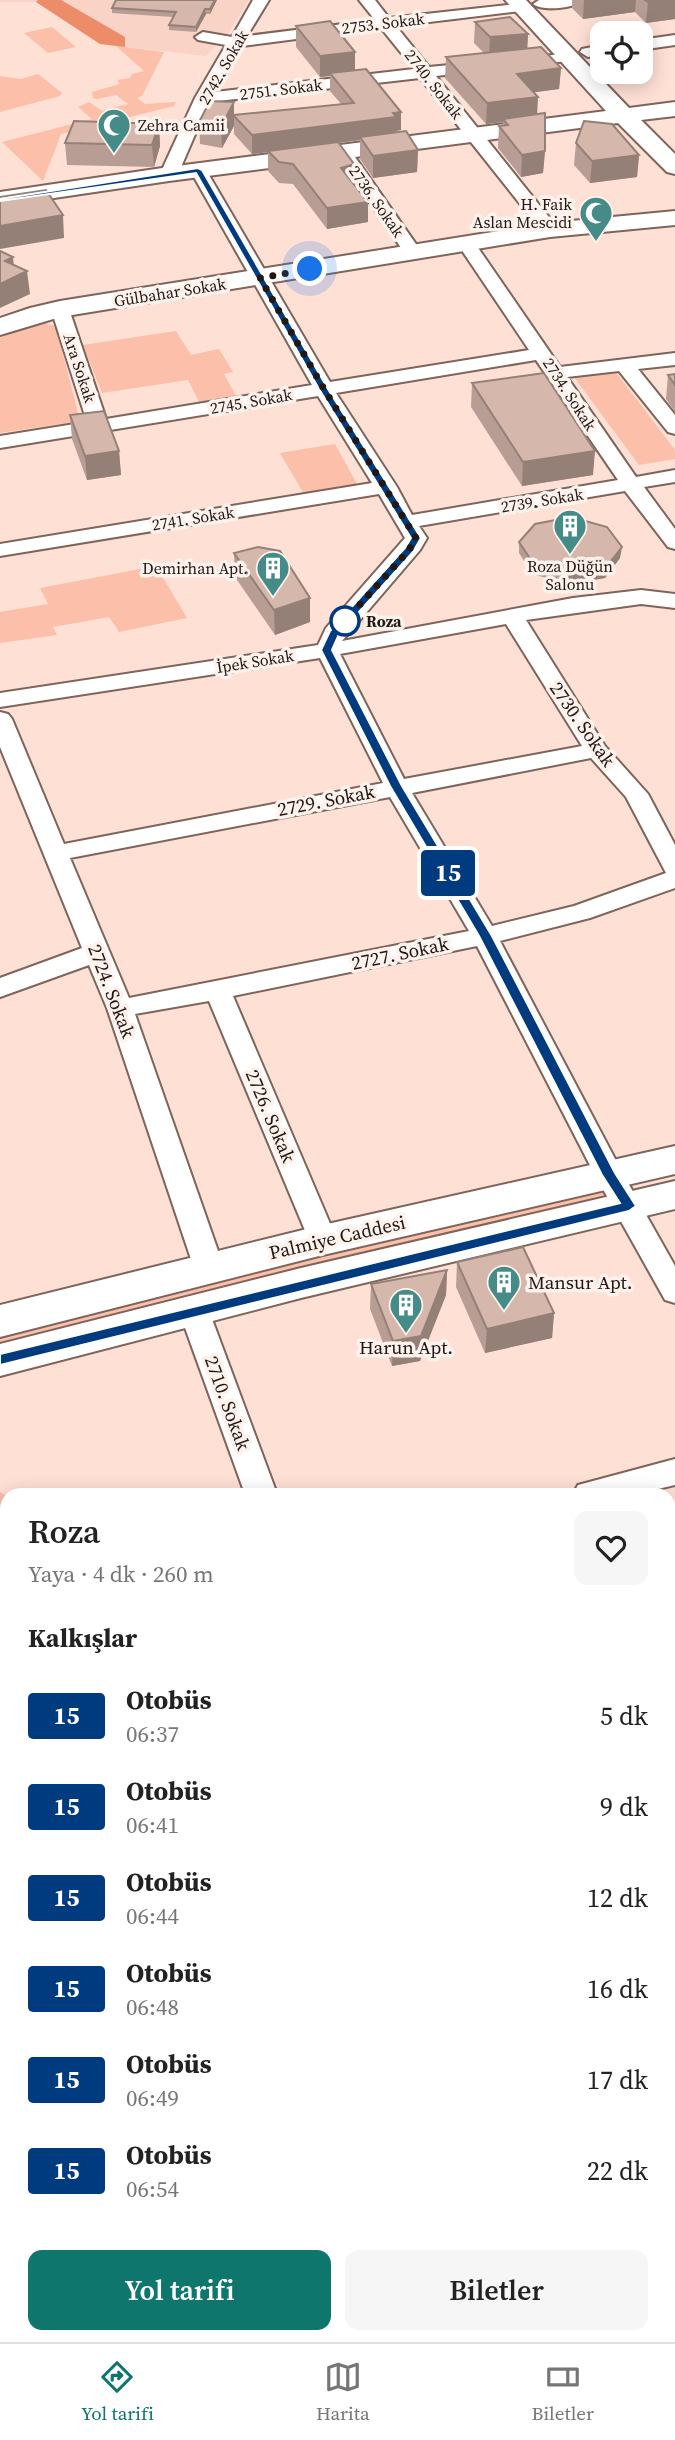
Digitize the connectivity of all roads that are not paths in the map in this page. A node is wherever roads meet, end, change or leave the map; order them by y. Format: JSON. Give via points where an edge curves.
{"nodes":[{"id":1,"x":261,"y":0,"type":"edge"},
{"id":2,"x":367,"y":0,"type":"edge"},
{"id":3,"x":577,"y":0,"type":"edge"},
{"id":4,"x":529,"y":3,"type":"edge"},
{"id":5,"x":387,"y":23,"type":"junction"},
{"id":6,"x":203,"y":37,"type":"dead end"},
{"id":7,"x":675,"y":40,"type":"edge"},
{"id":8,"x":237,"y":42,"type":"junction"},
{"id":9,"x":653,"y":43,"type":"edge"},
{"id":10,"x":590,"y":56,"type":"edge"},
{"id":11,"x":424,"y":71,"type":"junction"},
{"id":12,"x":606,"y":84,"type":"edge"},
{"id":13,"x":620,"y":84,"type":"edge"},
{"id":14,"x":203,"y":98,"type":"junction"},
{"id":15,"x":675,"y":108,"type":"edge"},
{"id":16,"x":649,"y":112,"type":"junction"},
{"id":17,"x":625,"y":116,"type":"junction"},
{"id":18,"x":475,"y":135,"type":"junction"},
{"id":19,"x":675,"y":141,"type":"edge"},
{"id":20,"x":342,"y":151,"type":"junction"},
{"id":21,"x":675,"y":167,"type":"edge"},
{"id":22,"x":198,"y":170,"type":"junction"},
{"id":23,"x":169,"y":174,"type":"junction"},
{"id":24,"x":0,"y":200,"type":"edge"},
{"id":25,"x":675,"y":218,"type":"edge"},
{"id":26,"x":550,"y":230,"type":"junction"},
{"id":27,"x":466,"y":243,"type":"junction"},
{"id":28,"x":412,"y":251,"type":"junction"},
{"id":29,"x":260,"y":278,"type":"junction"},
{"id":30,"x":60,"y":309,"type":"junction"},
{"id":31,"x":0,"y":327,"type":"edge"},
{"id":32,"x":543,"y":353,"type":"junction"},
{"id":33,"x":675,"y":359,"type":"edge"},
{"id":34,"x":625,"y":366,"type":"junction"},
{"id":35,"x":556,"y":373,"type":"junction"},
{"id":36,"x":324,"y":389,"type":"junction"},
{"id":37,"x":99,"y":426,"type":"junction"},
{"id":38,"x":675,"y":428,"type":"edge"},
{"id":39,"x":0,"y":442,"type":"edge"},
{"id":40,"x":675,"y":476,"type":"edge"},
{"id":41,"x":630,"y":485,"type":"junction"},
{"id":42,"x":387,"y":487,"type":"junction"},
{"id":43,"x":408,"y":522,"type":"junction"},
{"id":44,"x":675,"y":543,"type":"edge"},
{"id":45,"x":0,"y":550,"type":"edge"},
{"id":46,"x":675,"y":601,"type":"edge"},
{"id":47,"x":512,"y":616,"type":"junction"},
{"id":48,"x":327,"y":650,"type":"junction"},
{"id":49,"x":0,"y":700,"type":"edge"},
{"id":50,"x":0,"y":719,"type":"edge"},
{"id":51,"x":596,"y":750,"type":"junction"},
{"id":52,"x":396,"y":786,"type":"junction"},
{"id":53,"x":56,"y":853,"type":"junction"},
{"id":54,"x":675,"y":868,"type":"edge"},
{"id":55,"x":675,"y":879,"type":"edge"},
{"id":56,"x":485,"y":936,"type":"junction"},
{"id":57,"x":97,"y":952,"type":"junction"},
{"id":58,"x":0,"y":988,"type":"edge"},
{"id":59,"x":218,"y":991,"type":"junction"},
{"id":60,"x":120,"y":1008,"type":"junction"},
{"id":61,"x":675,"y":1160,"type":"edge"},
{"id":62,"x":619,"y":1190,"type":"junction"},
{"id":63,"x":675,"y":1195,"type":"edge"},
{"id":64,"x":323,"y":1240,"type":"junction"},
{"id":65,"x":209,"y":1268,"type":"junction"},
{"id":66,"x":675,"y":1292,"type":"edge"},
{"id":67,"x":194,"y":1311,"type":"junction"},
{"id":68,"x":0,"y":1321,"type":"edge"},
{"id":69,"x":0,"y":1360,"type":"edge"},
{"id":70,"x":675,"y":1472,"type":"edge"},
{"id":71,"x":259,"y":1488,"type":"edge"},
{"id":72,"x":612,"y":1488,"type":"edge"}],
"edges":[{"from":1,"to":8,"type":"street","name":"2742. Sokak"},
{"from":2,"to":5,"type":"street","name":"2740. Sokak"},
{"from":3,"to":4,"type":"street","name":"2753. Sokak"},
{"from":4,"to":5,"type":"street","name":"2753. Sokak"},
{"from":4,"to":10,"type":"main road"},
{"from":5,"to":8,"type":"street","name":"2753. Sokak"},
{"from":5,"to":11,"type":"street","name":"2740. Sokak"},
{"from":6,"to":8,"type":"street","name":"2753. Sokak"},
{"from":7,"to":9,"type":"street"},
{"from":8,"to":14,"type":"street","name":"2742. Sokak"},
{"from":10,"to":11,"type":"street","name":"2751. Sokak"},
{"from":11,"to":14,"type":"street","name":"2751. Sokak"},
{"from":11,"to":18,"type":"street","name":"2740. Sokak"},
{"from":12,"to":17,"type":"main road"},
{"from":13,"to":16,"type":"main road"},
{"from":14,"to":23,"type":"street","name":"2742. Sokak"},
{"from":15,"to":16,"type":"main road"},
{"from":16,"to":17,"type":"main road"},
{"from":16,"to":19,"type":"main road"},
{"from":17,"to":18,"type":"main road"},
{"from":17,"to":21,"type":"main road"},
{"from":18,"to":20,"type":"main road"},
{"from":18,"to":26,"type":"street","name":"2740. Sokak"},
{"from":20,"to":22,"type":"main road"},
{"from":20,"to":28,"type":"street","name":"2736. Sokak"},
{"from":22,"to":23,"type":"main road"},
{"from":22,"to":29,"type":"street"},
{"from":23,"to":24,"type":"main road"},
{"from":25,"to":26,"type":"main road","name":"Gülbahar Sokak"},
{"from":26,"to":27,"type":"main road","name":"Gülbahar Sokak"},
{"from":27,"to":28,"type":"main road","name":"Gülbahar Sokak"},
{"from":27,"to":32,"type":"street","name":"2734. Sokak"},
{"from":28,"to":29,"type":"main road","name":"Gülbahar Sokak"},
{"from":29,"to":30,"type":"main road","name":"Gülbahar Sokak"},
{"from":29,"to":36,"type":"street"},
{"from":30,"to":31,"type":"main road","name":"Gülbahar Sokak"},
{"from":30,"to":37,"type":"street","name":"Ara Sokak"},
{"from":32,"to":35,"type":"street","name":"2734. Sokak"},
{"from":32,"to":36,"type":"street","name":"2745. Sokak"},
{"from":33,"to":34,"type":"street"},
{"from":34,"to":35,"type":"street"},
{"from":34,"to":38,"type":"street"},
{"from":35,"to":41,"type":"street","name":"2734. Sokak"},
{"from":36,"to":37,"type":"street","name":"2745. Sokak"},
{"from":36,"to":42,"type":"street"},
{"from":37,"to":39,"type":"street","name":"2745. Sokak"},
{"from":40,"to":41,"type":"street","name":"2739. Sokak"},
{"from":41,"to":43,"type":"street","name":"2739. Sokak"},
{"from":41,"to":44,"type":"street","name":"2734. Sokak"},
{"from":42,"to":43,"type":"street"},
{"from":42,"to":45,"type":"street","name":"2741. Sokak"},
{"from":43,"to":48,"type":"street","via":[[416,538],[409,550],[334,633]]},
{"from":46,"to":47,"type":"street","name":"İpek Sokak","via":[[641,597]]},
{"from":47,"to":48,"type":"street","name":"İpek Sokak"},
{"from":47,"to":51,"type":"street","name":"2730. Sokak"},
{"from":48,"to":49,"type":"street","name":"İpek Sokak"},
{"from":48,"to":52,"type":"street"},
{"from":50,"to":53,"type":"street","name":"2724. Sokak"},
{"from":51,"to":52,"type":"street","name":"2729. Sokak"},
{"from":51,"to":54,"type":"street","name":"2730. Sokak","via":[[636,794]]},
{"from":52,"to":53,"type":"street","name":"2729. Sokak"},
{"from":52,"to":56,"type":"street"},
{"from":53,"to":57,"type":"street","name":"2724. Sokak"},
{"from":55,"to":56,"type":"street","name":"2727. Sokak","via":[[631,899]]},
{"from":56,"to":59,"type":"street","name":"2727. Sokak"},
{"from":56,"to":62,"type":"street"},
{"from":57,"to":58,"type":"street"},
{"from":57,"to":60,"type":"street","name":"2724. Sokak"},
{"from":59,"to":60,"type":"street","name":"2727. Sokak"},
{"from":59,"to":64,"type":"street","name":"2726. Sokak"},
{"from":60,"to":65,"type":"street","name":"2724. Sokak"},
{"from":61,"to":62,"type":"main road","name":"Palmiye Caddesi"},
{"from":62,"to":63,"type":"main road","name":"Palmiye Caddesi"},
{"from":62,"to":64,"type":"main road","name":"Palmiye Caddesi"},
{"from":62,"to":66,"type":"street"},
{"from":62,"to":67,"type":"main road","name":"Palmiye Caddesi"},
{"from":64,"to":65,"type":"main road","name":"Palmiye Caddesi"},
{"from":65,"to":68,"type":"main road","name":"Palmiye Caddesi"},
{"from":67,"to":69,"type":"main road","name":"Palmiye Caddesi"},
{"from":67,"to":71,"type":"street","name":"2710. Sokak"},
{"from":70,"to":72,"type":"street"}]}
